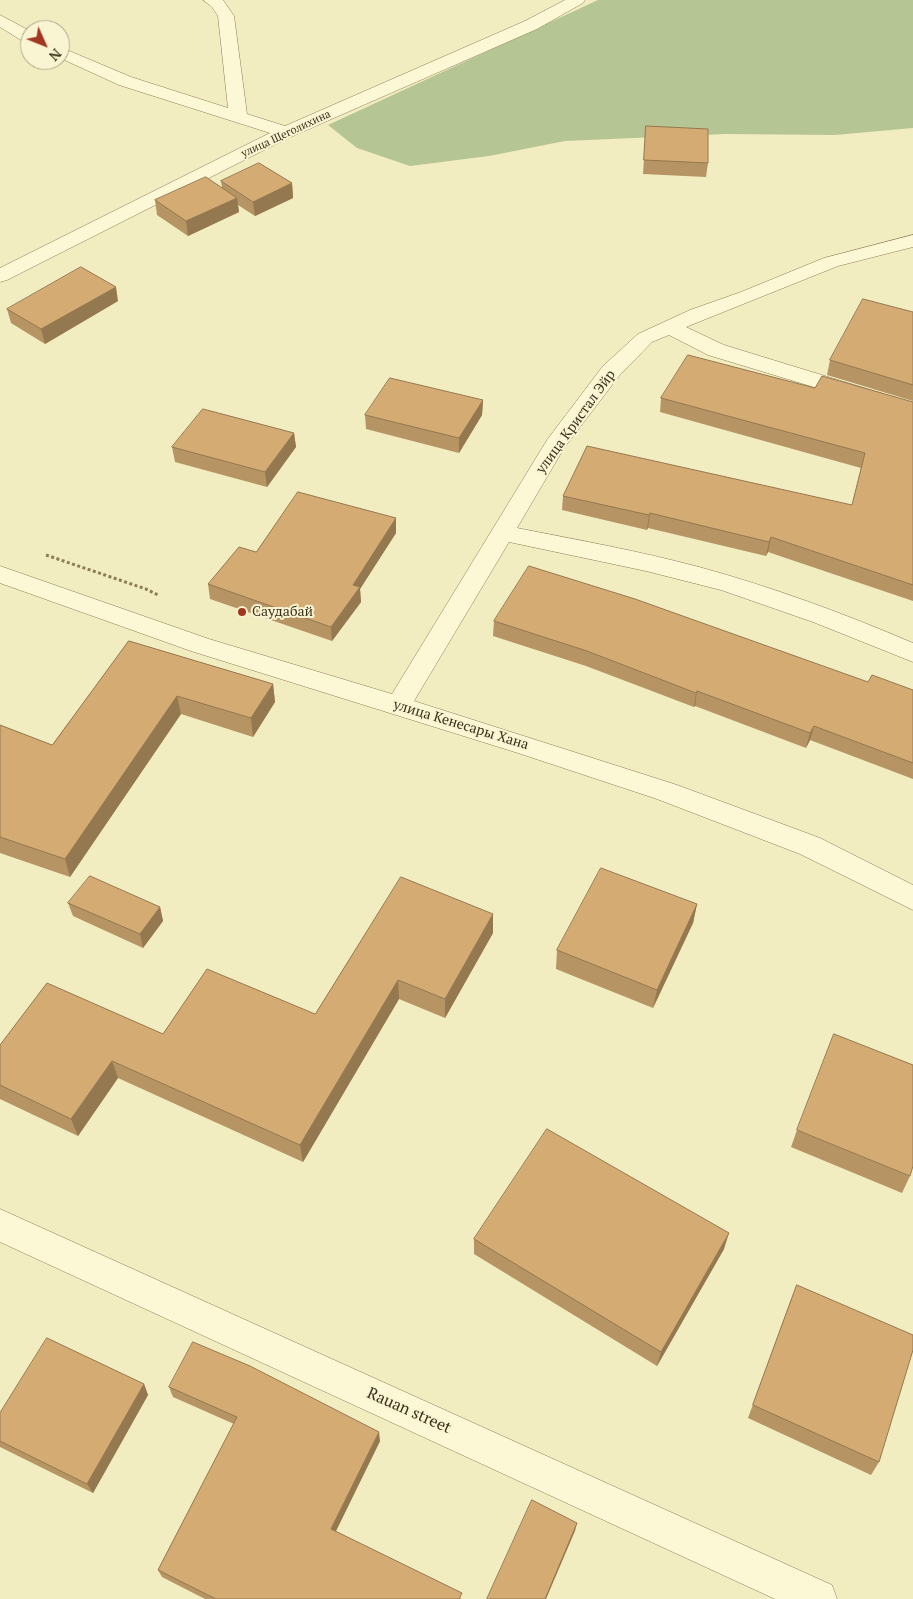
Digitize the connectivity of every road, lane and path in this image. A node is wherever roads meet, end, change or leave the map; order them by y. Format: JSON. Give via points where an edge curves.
{"nodes":[{"id":1,"x":211,"y":0,"type":"edge"},
{"id":2,"x":577,"y":0,"type":"edge"},
{"id":3,"x":0,"y":14,"type":"edge"},
{"id":4,"x":6,"y":23,"type":"edge"},
{"id":5,"x":20,"y":32,"type":"edge"},
{"id":6,"x":70,"y":56,"type":"edge"},
{"id":7,"x":238,"y":118,"type":"junction"},
{"id":8,"x":286,"y":132,"type":"junction"},
{"id":9,"x":913,"y":241,"type":"edge"},
{"id":10,"x":0,"y":276,"type":"edge"},
{"id":11,"x":670,"y":326,"type":"junction"},
{"id":12,"x":913,"y":410,"type":"edge"},
{"id":13,"x":502,"y":533,"type":"junction"},
{"id":14,"x":0,"y":574,"type":"edge"},
{"id":15,"x":913,"y":653,"type":"edge"},
{"id":16,"x":398,"y":706,"type":"junction"},
{"id":17,"x":913,"y":898,"type":"edge"},
{"id":18,"x":0,"y":1225,"type":"edge"},
{"id":19,"x":818,"y":1599,"type":"edge"}],
"edges":[{"from":1,"to":7,"type":"street","via":[[226,16]]},
{"from":2,"to":8,"type":"street","name":"улица Щеголихина","via":[[531,25]]},
{"from":3,"to":4,"type":"street"},
{"from":4,"to":5,"type":"street"},
{"from":6,"to":7,"type":"street","via":[[126,81]]},
{"from":7,"to":8,"type":"street"},
{"from":8,"to":10,"type":"street","name":"улица Щеголихина"},
{"from":9,"to":11,"type":"street","name":"улица Кристал Эйр","via":[[831,262]]},
{"from":11,"to":12,"type":"street","via":[[716,350]]},
{"from":11,"to":13,"type":"street","name":"улица Кристал Эйр","via":[[645,338],[611,371],[555,445]]},
{"from":13,"to":15,"type":"street","via":[[667,567],[772,597]]},
{"from":13,"to":16,"type":"street","name":"улица Кристал Эйр"},
{"from":14,"to":16,"type":"street","name":"улица Кенесары Хана","via":[[200,645]]},
{"from":16,"to":17,"type":"street","name":"улица Кенесары Хана","via":[[666,792],[810,846]]},
{"from":18,"to":19,"type":"street","name":"Rauan street"}]}
